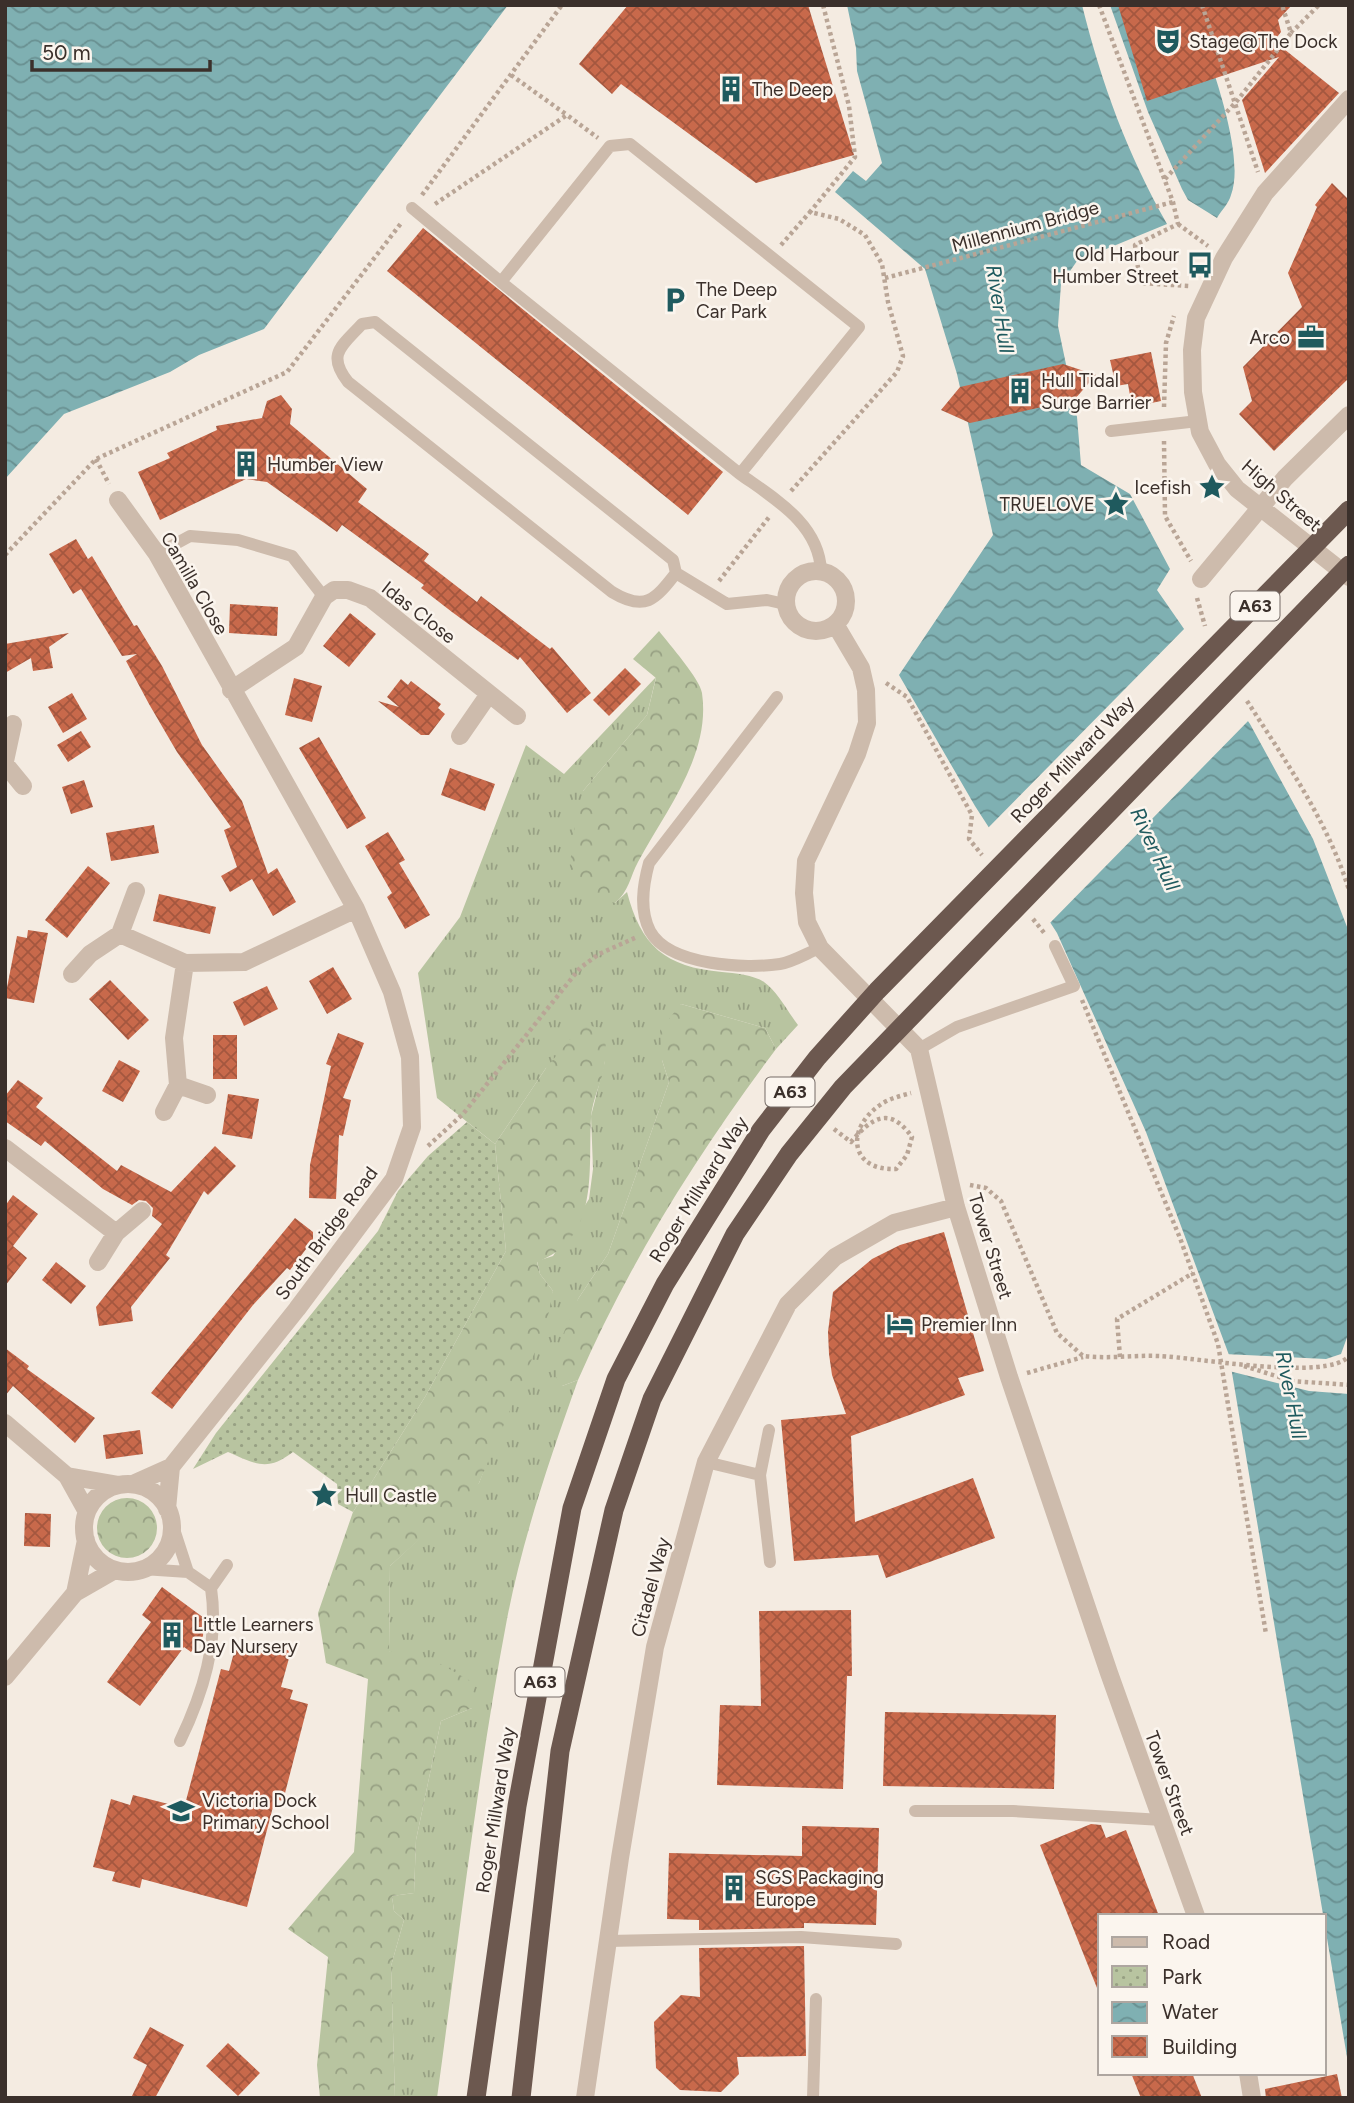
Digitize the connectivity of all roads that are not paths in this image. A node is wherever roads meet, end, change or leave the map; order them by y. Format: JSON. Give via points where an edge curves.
{"nodes":[{"id":1,"x":1349,"y":100,"type":"edge"},
{"id":2,"x":412,"y":208,"type":"road end"},
{"id":3,"x":501,"y":282,"type":"junction"},
{"id":4,"x":1349,"y":415,"type":"edge"},
{"id":5,"x":1198,"y":421,"type":"junction"},
{"id":6,"x":1111,"y":431,"type":"dead end"},
{"id":7,"x":740,"y":474,"type":"junction"},
{"id":8,"x":118,"y":500,"type":"road end"},
{"id":9,"x":1259,"y":508,"type":"junction"},
{"id":10,"x":1349,"y":510,"type":"edge"},
{"id":11,"x":157,"y":554,"type":"junction"},
{"id":12,"x":1349,"y":565,"type":"edge"},
{"id":13,"x":821,"y":571,"type":"junction"},
{"id":14,"x":676,"y":573,"type":"junction"},
{"id":15,"x":1349,"y":577,"type":"edge"},
{"id":16,"x":1201,"y":579,"type":"road end"},
{"id":17,"x":324,"y":597,"type":"junction"},
{"id":18,"x":785,"y":604,"type":"junction"},
{"id":19,"x":831,"y":626,"type":"junction"},
{"id":20,"x":231,"y":690,"type":"junction"},
{"id":21,"x":489,"y":694,"type":"junction"},
{"id":22,"x":777,"y":697,"type":"dead end"},
{"id":23,"x":517,"y":716,"type":"dead end"},
{"id":24,"x":13,"y":724,"type":"dead end"},
{"id":25,"x":460,"y":736,"type":"dead end"},
{"id":26,"x":5,"y":762,"type":"edge"},
{"id":27,"x":23,"y":786,"type":"dead end"},
{"id":28,"x":136,"y":891,"type":"dead end"},
{"id":29,"x":356,"y":909,"type":"junction"},
{"id":30,"x":120,"y":934,"type":"junction"},
{"id":31,"x":1055,"y":946,"type":"road end"},
{"id":32,"x":820,"y":948,"type":"junction"},
{"id":33,"x":185,"y":963,"type":"junction"},
{"id":34,"x":72,"y":974,"type":"dead end"},
{"id":35,"x":919,"y":1049,"type":"junction"},
{"id":36,"x":178,"y":1085,"type":"junction"},
{"id":37,"x":207,"y":1096,"type":"dead end"},
{"id":38,"x":164,"y":1112,"type":"dead end"},
{"id":39,"x":8,"y":1154,"type":"edge"},
{"id":40,"x":956,"y":1207,"type":"junction"},
{"id":41,"x":142,"y":1211,"type":"dead end"},
{"id":42,"x":116,"y":1233,"type":"junction"},
{"id":43,"x":98,"y":1262,"type":"dead end"},
{"id":44,"x":5,"y":1423,"type":"edge"},
{"id":45,"x":769,"y":1430,"type":"dead end"},
{"id":46,"x":706,"y":1462,"type":"junction"},
{"id":47,"x":171,"y":1467,"type":"junction"},
{"id":48,"x":760,"y":1475,"type":"junction"},
{"id":49,"x":67,"y":1476,"type":"junction"},
{"id":50,"x":126,"y":1484,"type":"junction"},
{"id":51,"x":87,"y":1512,"type":"junction"},
{"id":52,"x":170,"y":1516,"type":"junction"},
{"id":53,"x":86,"y":1541,"type":"junction"},
{"id":54,"x":770,"y":1562,"type":"dead end"},
{"id":55,"x":227,"y":1565,"type":"dead end"},
{"id":56,"x":144,"y":1569,"type":"junction"},
{"id":57,"x":115,"y":1570,"type":"junction"},
{"id":58,"x":188,"y":1572,"type":"junction"},
{"id":59,"x":211,"y":1588,"type":"junction"},
{"id":60,"x":75,"y":1593,"type":"junction"},
{"id":61,"x":5,"y":1678,"type":"edge"},
{"id":62,"x":180,"y":1741,"type":"dead end"},
{"id":63,"x":915,"y":1811,"type":"dead end"},
{"id":64,"x":1162,"y":1820,"type":"junction"},
{"id":65,"x":1195,"y":1914,"type":"edge"},
{"id":66,"x":608,"y":1941,"type":"junction"},
{"id":67,"x":896,"y":1944,"type":"dead end"},
{"id":68,"x":816,"y":1999,"type":"dead end"},
{"id":69,"x":1248,"y":2075,"type":"edge"},
{"id":70,"x":476,"y":2098,"type":"edge"},
{"id":71,"x":521,"y":2098,"type":"edge"},
{"id":72,"x":586,"y":2098,"type":"edge"},
{"id":73,"x":813,"y":2098,"type":"edge"},
{"id":74,"x":1252,"y":2098,"type":"edge"}],
"edges":[{"from":1,"to":5,"type":"street","name":"High Street","via":[[1265,193],[1224,258],[1196,318],[1192,350]]},
{"from":2,"to":3,"type":"lane"},
{"from":3,"to":7,"type":"lane"},
{"from":3,"to":7,"type":"lane","via":[[610,146],[630,144],[859,327]]},
{"from":4,"to":9,"type":"street"},
{"from":5,"to":6,"type":"lane"},
{"from":5,"to":9,"type":"street","name":"High Street","via":[[1217,464]]},
{"from":7,"to":13,"type":"lane","via":[[801,521],[820,551]]},
{"from":8,"to":11,"type":"street","name":"Camilla Close"},
{"from":9,"to":15,"type":"street","name":"High Street"},
{"from":9,"to":16,"type":"street"},
{"from":10,"to":70,"type":"highway","name":"Roger Millward Way","number":"A63","via":[[817,1058],[761,1130],[665,1284],[616,1379],[572,1508],[517,1806]]},
{"from":11,"to":17,"type":"lane","via":[[190,537],[238,540],[292,556]]},
{"from":11,"to":20,"type":"street","name":"Camilla Close"},
{"from":12,"to":71,"type":"highway","number":"A63","via":[[843,1087],[789,1154],[735,1234],[652,1399],[614,1510],[561,1751]]},
{"from":13,"to":18,"type":"street","via":[[800,575],[790,584]]},
{"from":13,"to":19,"type":"street","via":[[838,581],[846,597],[842,615]]},
{"from":14,"to":14,"type":"lane","via":[[659,595],[643,604],[612,592],[348,382],[338,369],[340,349],[362,324],[374,322],[673,560]]},
{"from":14,"to":18,"type":"lane","via":[[727,604],[767,600]]},
{"from":17,"to":20,"type":"street","via":[[296,647]]},
{"from":17,"to":21,"type":"street","name":"Idas Close","via":[[334,590],[348,590],[370,598]]},
{"from":18,"to":19,"type":"street","via":[[790,616],[805,629]]},
{"from":19,"to":32,"type":"street","via":[[838,629],[861,668],[867,723],[806,861],[807,922]]},
{"from":20,"to":29,"type":"street","name":"South Bridge Road"},
{"from":21,"to":23,"type":"street","name":"Idas Close"},
{"from":21,"to":25,"type":"street"},
{"from":22,"to":32,"type":"lane","via":[[649,863],[641,893],[650,931],[664,946],[692,959],[740,966],[782,964]]},
{"from":24,"to":26,"type":"street"},
{"from":26,"to":27,"type":"street"},
{"from":28,"to":30,"type":"street"},
{"from":29,"to":33,"type":"street","via":[[243,962]]},
{"from":29,"to":47,"type":"street","name":"South Bridge Road","via":[[392,992],[410,1057],[412,1127],[394,1179],[297,1310]]},
{"from":30,"to":33,"type":"street"},
{"from":30,"to":34,"type":"street","via":[[90,954]]},
{"from":31,"to":35,"type":"lane","via":[[1074,986],[957,1027]]},
{"from":32,"to":35,"type":"street"},
{"from":33,"to":36,"type":"street","via":[[174,1038]]},
{"from":35,"to":40,"type":"street","name":"Tower Street"},
{"from":36,"to":37,"type":"street"},
{"from":36,"to":38,"type":"street"},
{"from":39,"to":42,"type":"street"},
{"from":40,"to":46,"type":"street","name":"Citadel Way","via":[[894,1223],[835,1257],[788,1304]]},
{"from":40,"to":64,"type":"street","name":"Tower Street","via":[[1100,1648]]},
{"from":41,"to":42,"type":"street"},
{"from":42,"to":43,"type":"street"},
{"from":44,"to":49,"type":"street"},
{"from":45,"to":48,"type":"lane"},
{"from":46,"to":48,"type":"lane"},
{"from":46,"to":66,"type":"street","name":"Citadel Way","via":[[655,1647]]},
{"from":47,"to":50,"type":"street","name":"South Bridge Road"},
{"from":47,"to":52,"type":"street"},
{"from":48,"to":54,"type":"lane"},
{"from":49,"to":50,"type":"street"},
{"from":49,"to":51,"type":"street"},
{"from":50,"to":51,"type":"street","via":[[105,1490]]},
{"from":50,"to":52,"type":"street","via":[[153,1492]]},
{"from":51,"to":53,"type":"street"},
{"from":52,"to":56,"type":"street","via":[[165,1551]]},
{"from":52,"to":58,"type":"lane"},
{"from":53,"to":57,"type":"street","via":[[92,1553]]},
{"from":53,"to":60,"type":"street"},
{"from":55,"to":59,"type":"lane"},
{"from":56,"to":57,"type":"street"},
{"from":56,"to":58,"type":"lane"},
{"from":57,"to":60,"type":"street"},
{"from":58,"to":59,"type":"lane"},
{"from":59,"to":62,"type":"lane","via":[[211,1650],[196,1710]]},
{"from":60,"to":61,"type":"street"},
{"from":63,"to":64,"type":"lane","via":[[1013,1811]]},
{"from":64,"to":65,"type":"street","name":"Tower Street"},
{"from":66,"to":67,"type":"lane","via":[[802,1937]]},
{"from":66,"to":72,"type":"street","name":"Citadel Way"},
{"from":68,"to":73,"type":"lane"},
{"from":69,"to":74,"type":"street"}]}
